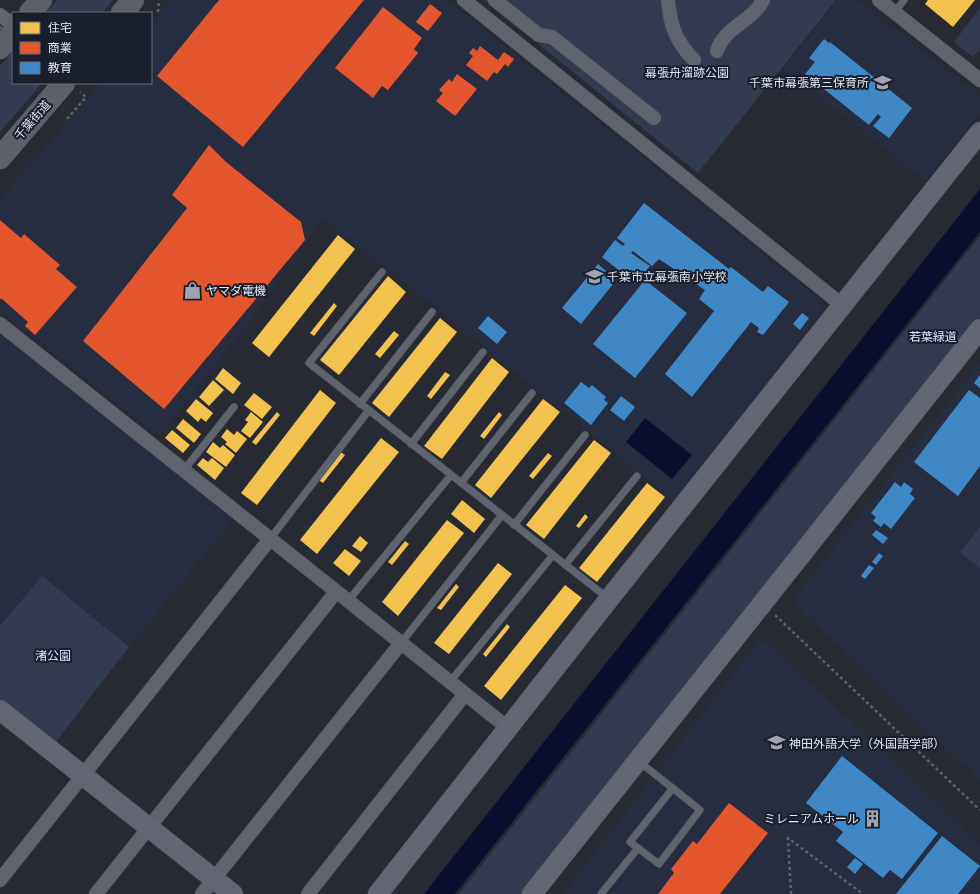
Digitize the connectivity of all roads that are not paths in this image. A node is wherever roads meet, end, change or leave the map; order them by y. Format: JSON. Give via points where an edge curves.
{"nodes":[{"id":1,"x":41,"y":0,"type":"edge"},
{"id":2,"x":133,"y":0,"type":"edge"},
{"id":3,"x":464,"y":0,"type":"edge"},
{"id":4,"x":495,"y":0,"type":"edge"},
{"id":5,"x":668,"y":0,"type":"edge"},
{"id":6,"x":763,"y":0,"type":"edge"},
{"id":7,"x":879,"y":0,"type":"edge"},
{"id":8,"x":904,"y":0,"type":"edge"},
{"id":9,"x":31,"y":12,"type":"edge"},
{"id":10,"x":123,"y":12,"type":"edge"},
{"id":11,"x":895,"y":12,"type":"junction"},
{"id":12,"x":0,"y":15,"type":"edge"},
{"id":13,"x":12,"y":24,"type":"edge"},
{"id":14,"x":12,"y":34,"type":"edge"},
{"id":15,"x":0,"y":48,"type":"edge"},
{"id":16,"x":718,"y":51,"type":"dead end"},
{"id":17,"x":694,"y":60,"type":"dead end"},
{"id":18,"x":980,"y":80,"type":"edge"},
{"id":19,"x":63,"y":84,"type":"edge"},
{"id":20,"x":654,"y":118,"type":"dead end"},
{"id":21,"x":980,"y":132,"type":"edge"},
{"id":22,"x":0,"y":158,"type":"edge"},
{"id":23,"x":382,"y":272,"type":"dead end"},
{"id":24,"x":842,"y":305,"type":"junction"},
{"id":25,"x":432,"y":312,"type":"dead end"},
{"id":26,"x":0,"y":324,"type":"edge"},
{"id":27,"x":980,"y":328,"type":"edge"},
{"id":28,"x":483,"y":352,"type":"dead end"},
{"id":29,"x":532,"y":393,"type":"dead end"},
{"id":30,"x":360,"y":404,"type":"junction"},
{"id":31,"x":234,"y":407,"type":"dead end"},
{"id":32,"x":369,"y":410,"type":"junction"},
{"id":33,"x":585,"y":435,"type":"dead end"},
{"id":34,"x":411,"y":444,"type":"junction"},
{"id":35,"x":184,"y":470,"type":"junction"},
{"id":36,"x":451,"y":475,"type":"junction"},
{"id":37,"x":637,"y":476,"type":"dead end"},
{"id":38,"x":461,"y":483,"type":"junction"},
{"id":39,"x":502,"y":515,"type":"junction"},
{"id":40,"x":514,"y":525,"type":"junction"},
{"id":41,"x":270,"y":539,"type":"junction"},
{"id":42,"x":553,"y":555,"type":"junction"},
{"id":43,"x":565,"y":565,"type":"junction"},
{"id":44,"x":336,"y":592,"type":"junction"},
{"id":45,"x":609,"y":599,"type":"junction"},
{"id":46,"x":348,"y":601,"type":"junction"},
{"id":47,"x":401,"y":643,"type":"junction"},
{"id":48,"x":450,"y":682,"type":"junction"},
{"id":49,"x":466,"y":694,"type":"junction"},
{"id":50,"x":0,"y":710,"type":"edge"},
{"id":51,"x":508,"y":728,"type":"junction"},
{"id":52,"x":638,"y":761,"type":"junction"},
{"id":53,"x":82,"y":776,"type":"junction"},
{"id":54,"x":673,"y":788,"type":"junction"},
{"id":55,"x":149,"y":828,"type":"junction"},
{"id":56,"x":638,"y":848,"type":"junction"},
{"id":57,"x":0,"y":880,"type":"edge"},
{"id":58,"x":208,"y":887,"type":"edge"},
{"id":59,"x":96,"y":894,"type":"edge"},
{"id":60,"x":233,"y":894,"type":"edge"},
{"id":61,"x":308,"y":894,"type":"edge"},
{"id":62,"x":378,"y":894,"type":"edge"},
{"id":63,"x":532,"y":894,"type":"edge"},
{"id":64,"x":601,"y":894,"type":"edge"}],
"edges":[{"from":1,"to":9,"type":"highway"},
{"from":2,"to":10,"type":"highway"},
{"from":3,"to":24,"type":"street"},
{"from":4,"to":20,"type":"street","via":[[539,36],[552,37]]},
{"from":5,"to":17,"type":"street","via":[[675,36]]},
{"from":6,"to":16,"type":"street","via":[[757,9],[724,37]]},
{"from":7,"to":11,"type":"street"},
{"from":8,"to":11,"type":"lane"},
{"from":11,"to":18,"type":"street"},
{"from":12,"to":13,"type":"street"},
{"from":14,"to":15,"type":"highway"},
{"from":19,"to":22,"type":"highway","name":"千葉街道"},
{"from":21,"to":24,"type":"street"},
{"from":23,"to":30,"type":"lane","via":[[309,363]]},
{"from":24,"to":45,"type":"street"},
{"from":25,"to":30,"type":"lane"},
{"from":26,"to":35,"type":"street"},
{"from":27,"to":52,"type":"street"},
{"from":28,"to":34,"type":"lane"},
{"from":29,"to":38,"type":"lane"},
{"from":30,"to":32,"type":"lane"},
{"from":31,"to":35,"type":"lane"},
{"from":32,"to":34,"type":"lane"},
{"from":32,"to":41,"type":"lane"},
{"from":33,"to":40,"type":"lane"},
{"from":34,"to":36,"type":"lane"},
{"from":35,"to":41,"type":"street"},
{"from":36,"to":38,"type":"lane"},
{"from":36,"to":46,"type":"lane"},
{"from":37,"to":43,"type":"lane"},
{"from":38,"to":39,"type":"lane"},
{"from":39,"to":40,"type":"lane"},
{"from":39,"to":47,"type":"lane"},
{"from":40,"to":42,"type":"lane"},
{"from":41,"to":44,"type":"street"},
{"from":41,"to":53,"type":"street"},
{"from":42,"to":43,"type":"lane"},
{"from":42,"to":48,"type":"lane"},
{"from":43,"to":45,"type":"lane"},
{"from":44,"to":46,"type":"street"},
{"from":44,"to":55,"type":"street"},
{"from":45,"to":51,"type":"street"},
{"from":46,"to":47,"type":"street"},
{"from":47,"to":48,"type":"street"},
{"from":47,"to":58,"type":"street"},
{"from":48,"to":49,"type":"street"},
{"from":49,"to":51,"type":"street"},
{"from":49,"to":61,"type":"street"},
{"from":50,"to":53,"type":"street"},
{"from":51,"to":62,"type":"street"},
{"from":52,"to":54,"type":"lane"},
{"from":52,"to":63,"type":"street"},
{"from":53,"to":55,"type":"street"},
{"from":53,"to":57,"type":"street"},
{"from":54,"to":56,"type":"lane","via":[[630,842]]},
{"from":54,"to":56,"type":"lane","via":[[700,810],[659,864]]},
{"from":55,"to":58,"type":"street"},
{"from":55,"to":59,"type":"street"},
{"from":56,"to":64,"type":"lane"},
{"from":58,"to":60,"type":"street"}]}
